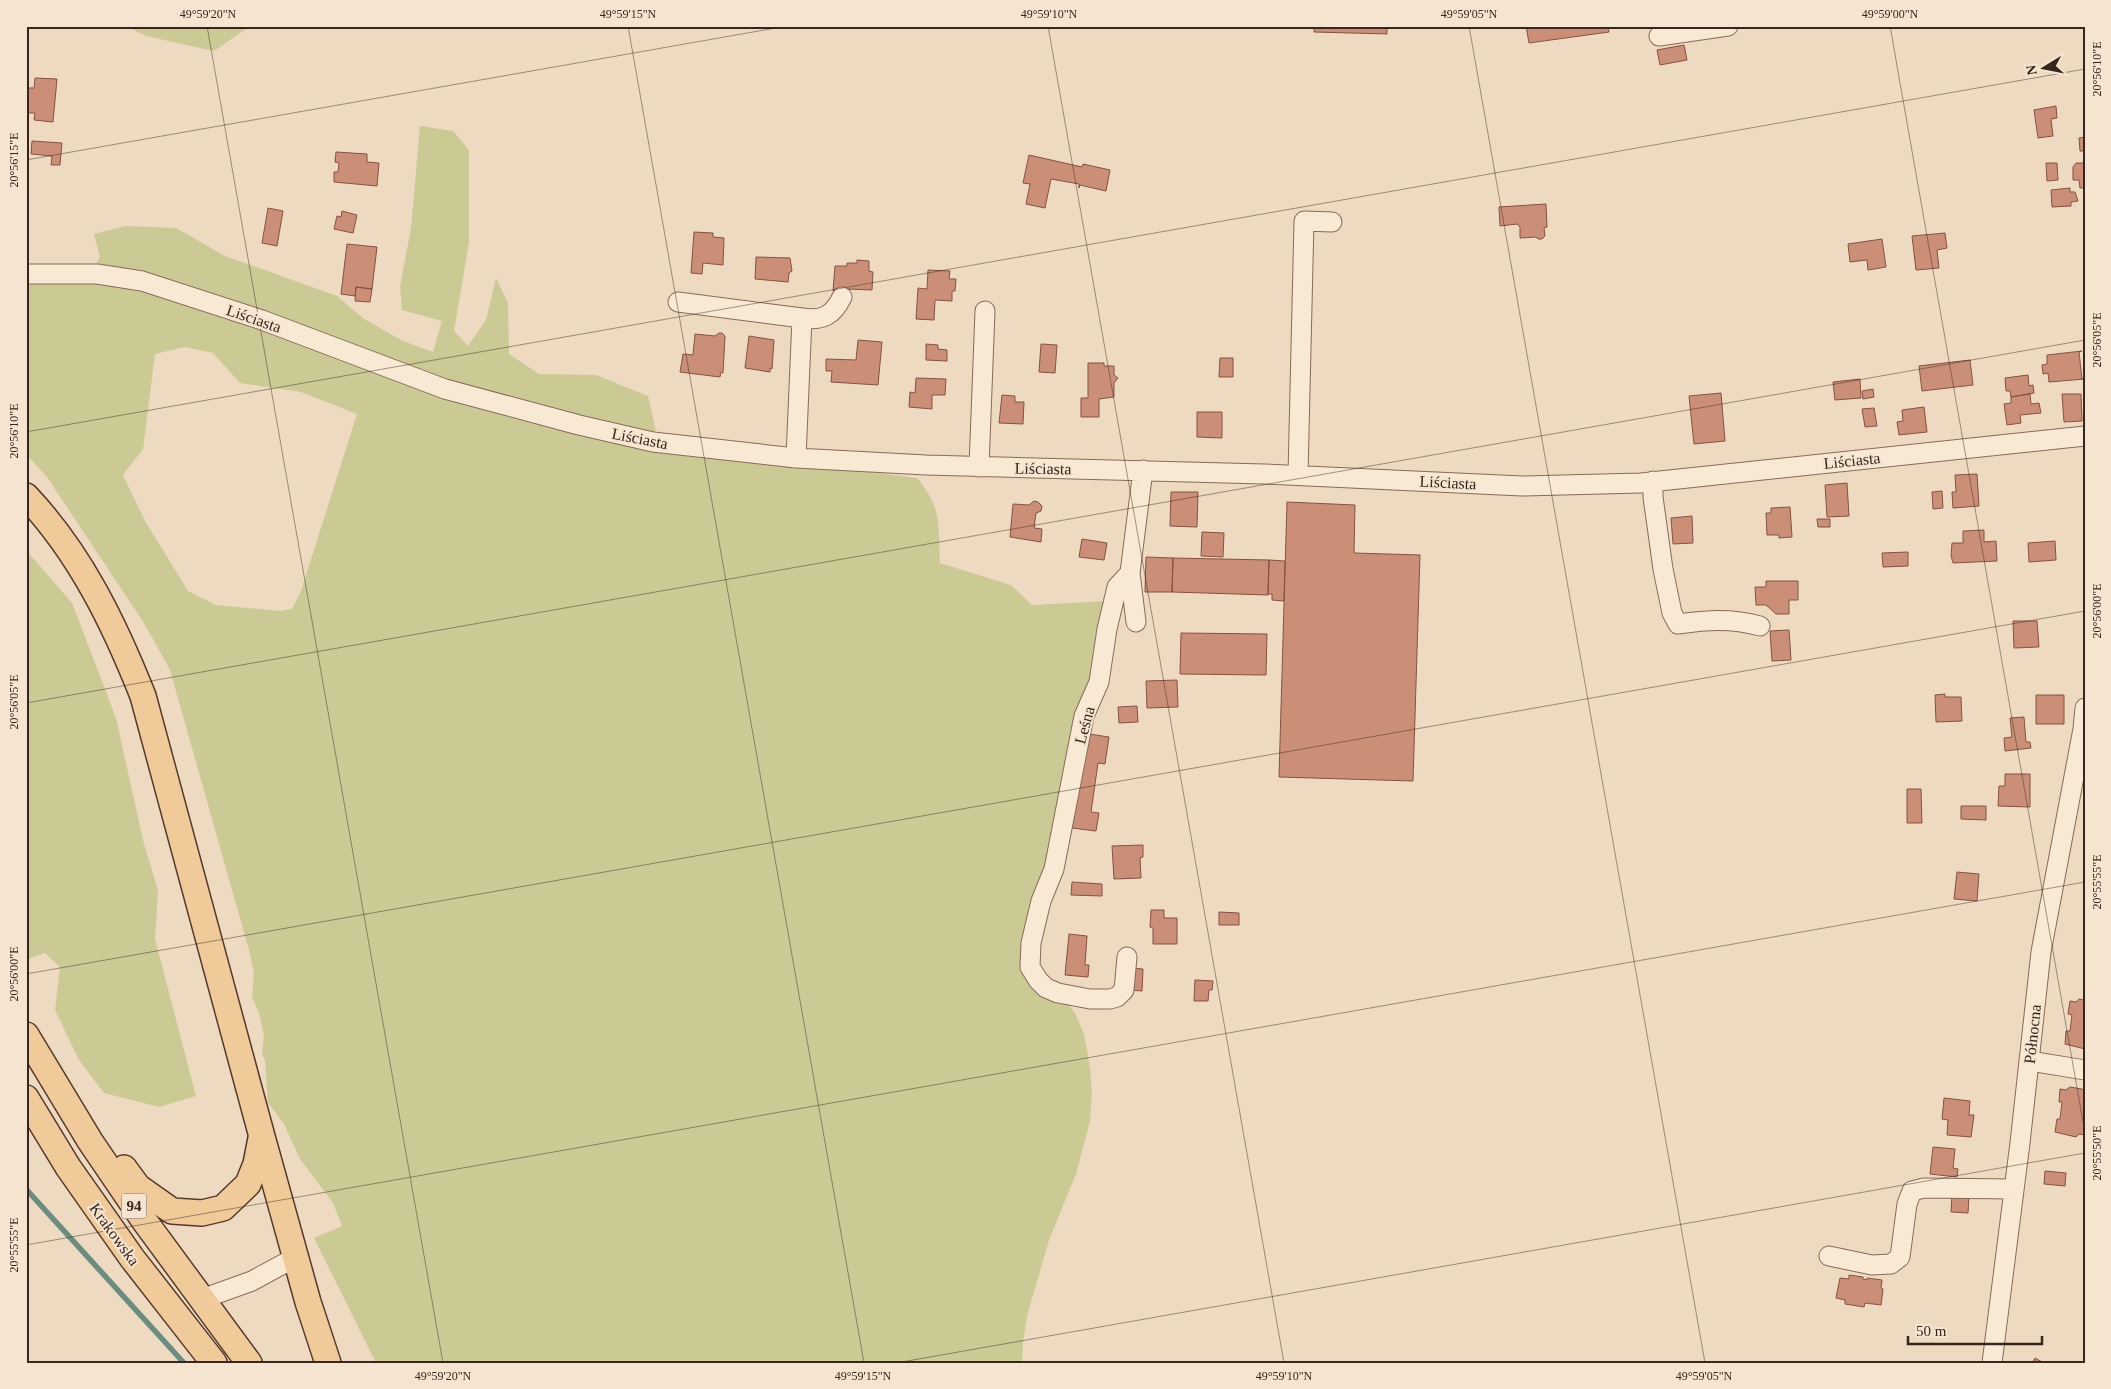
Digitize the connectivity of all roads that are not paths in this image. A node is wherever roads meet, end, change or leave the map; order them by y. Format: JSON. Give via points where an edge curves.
{"nodes":[{"id":1,"x":1728,"y":26,"type":"edge"},
{"id":2,"x":1659,"y":36,"type":"dead end"},
{"id":3,"x":1332,"y":222,"type":"dead end"},
{"id":4,"x":26,"y":274,"type":"edge"},
{"id":5,"x":842,"y":297,"type":"dead end"},
{"id":6,"x":678,"y":302,"type":"dead end"},
{"id":7,"x":985,"y":311,"type":"dead end"},
{"id":8,"x":802,"y":318,"type":"junction"},
{"id":9,"x":2085,"y":436,"type":"edge"},
{"id":10,"x":796,"y":458,"type":"junction"},
{"id":11,"x":979,"y":467,"type":"junction"},
{"id":12,"x":1143,"y":470,"type":"junction"},
{"id":13,"x":1298,"y":475,"type":"junction"},
{"id":14,"x":1654,"y":481,"type":"junction"},
{"id":15,"x":26,"y":496,"type":"edge"},
{"id":16,"x":1130,"y":573,"type":"junction"},
{"id":17,"x":1136,"y":622,"type":"dead end"},
{"id":18,"x":1760,"y":626,"type":"dead end"},
{"id":19,"x":2085,"y":708,"type":"edge"},
{"id":20,"x":1127,"y":957,"type":"dead end"},
{"id":21,"x":28,"y":1039,"type":"edge"},
{"id":22,"x":2029,"y":1061,"type":"junction"},
{"id":23,"x":2085,"y":1070,"type":"edge"},
{"id":24,"x":26,"y":1098,"type":"edge"},
{"id":25,"x":261,"y":1133,"type":"junction"},
{"id":26,"x":2014,"y":1189,"type":"junction"},
{"id":27,"x":1829,"y":1256,"type":"dead end"},
{"id":28,"x":296,"y":1257,"type":"junction"},
{"id":29,"x":202,"y":1299,"type":"junction"},
{"id":30,"x":214,"y":1363,"type":"edge"},
{"id":31,"x":249,"y":1363,"type":"edge"},
{"id":32,"x":328,"y":1363,"type":"edge"},
{"id":33,"x":1992,"y":1363,"type":"edge"}],
"edges":[{"from":1,"to":2,"type":"street"},
{"from":3,"to":13,"type":"street","via":[[1304,221]]},
{"from":4,"to":10,"type":"street","name":"Liściasta","via":[[97,274],[142,281],[262,320],[445,389],[654,442]]},
{"from":5,"to":8,"type":"street","via":[[836,310],[817,320]]},
{"from":6,"to":8,"type":"street"},
{"from":7,"to":11,"type":"street"},
{"from":8,"to":10,"type":"street"},
{"from":9,"to":14,"type":"street","name":"Liściasta"},
{"from":10,"to":11,"type":"street","name":"Liściasta"},
{"from":11,"to":12,"type":"street","name":"Liściasta"},
{"from":12,"to":13,"type":"street","name":"Liściasta"},
{"from":12,"to":16,"type":"street","name":"Leśna"},
{"from":13,"to":14,"type":"street","name":"Liściasta","via":[[1522,486]]},
{"from":14,"to":18,"type":"street","via":[[1653,497],[1663,570],[1672,613],[1678,624],[1714,619]]},
{"from":15,"to":25,"type":"main road","via":[[85,573],[143,696]]},
{"from":16,"to":17,"type":"street"},
{"from":16,"to":20,"type":"street","name":"Leśna","via":[[1117,587],[1099,682],[1084,716],[1054,869],[1041,901],[1033,934],[1030,967],[1046,988],[1090,999],[1110,999],[1124,990]]},
{"from":19,"to":22,"type":"street","name":"Północna","via":[[2041,952]]},
{"from":21,"to":25,"type":"main road","via":[[138,1187],[172,1211],[202,1213],[223,1208],[236,1197],[248,1184],[256,1164]]},
{"from":21,"to":29,"type":"main road","number":"94","via":[[90,1141]]},
{"from":22,"to":23,"type":"street"},
{"from":22,"to":26,"type":"street","name":"Północna"},
{"from":24,"to":30,"type":"main road","name":"Krakowska","number":"94","via":[[94,1205]]},
{"from":25,"to":28,"type":"main road"},
{"from":26,"to":27,"type":"street","via":[[1924,1188],[1912,1191],[1907,1204],[1900,1257],[1896,1261],[1872,1265]]},
{"from":26,"to":33,"type":"street","name":"Północna"},
{"from":28,"to":29,"type":"street","via":[[252,1281]]},
{"from":28,"to":32,"type":"main road"},
{"from":29,"to":31,"type":"main road","number":"94"}]}
